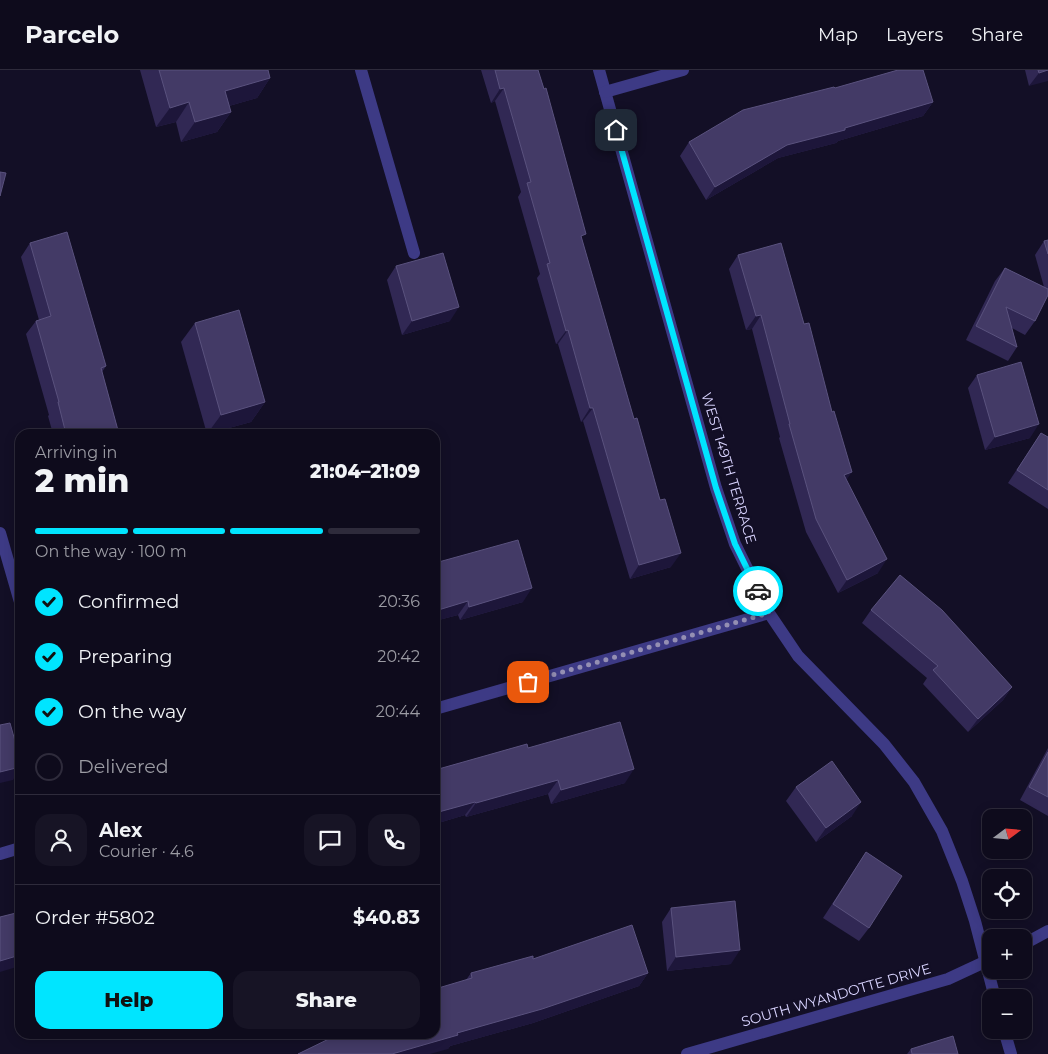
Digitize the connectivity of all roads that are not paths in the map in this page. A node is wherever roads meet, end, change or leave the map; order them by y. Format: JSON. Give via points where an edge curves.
{"nodes":[{"id":1,"x":361,"y":70,"type":"edge"},
{"id":2,"x":599,"y":70,"type":"edge"},
{"id":3,"x":683,"y":70,"type":"edge"},
{"id":4,"x":605,"y":92,"type":"junction"},
{"id":5,"x":414,"y":253,"type":"dead end"},
{"id":6,"x":0,"y":533,"type":"edge"},
{"id":7,"x":15,"y":585,"type":"edge"},
{"id":8,"x":769,"y":613,"type":"junction"},
{"id":9,"x":440,"y":707,"type":"edge"},
{"id":10,"x":15,"y":850,"type":"edge"},
{"id":11,"x":0,"y":854,"type":"edge"},
{"id":12,"x":1048,"y":931,"type":"edge"},
{"id":13,"x":1032,"y":940,"type":"edge"},
{"id":14,"x":982,"y":942,"type":"edge"},
{"id":15,"x":982,"y":963,"type":"edge"},
{"id":16,"x":1007,"y":1039,"type":"edge"},
{"id":17,"x":686,"y":1054,"type":"edge"},
{"id":18,"x":1011,"y":1054,"type":"edge"}],
"edges":[{"from":1,"to":5,"type":"street"},
{"from":2,"to":4,"type":"street","name":"WEST 149TH TERRACE"},
{"from":3,"to":4,"type":"street"},
{"from":4,"to":8,"type":"street","name":"WEST 149TH TERRACE","via":[[716,488],[735,544]]},
{"from":6,"to":7,"type":"street"},
{"from":8,"to":9,"type":"street"},
{"from":8,"to":14,"type":"street","name":"WEST 149TH TERRACE","via":[[798,656],[884,744],[914,782],[942,831]]},
{"from":10,"to":11,"type":"street"},
{"from":12,"to":13,"type":"street"},
{"from":15,"to":17,"type":"street","name":"SOUTH WYANDOTTE DRIVE","via":[[948,978]]},
{"from":16,"to":18,"type":"street"}]}
